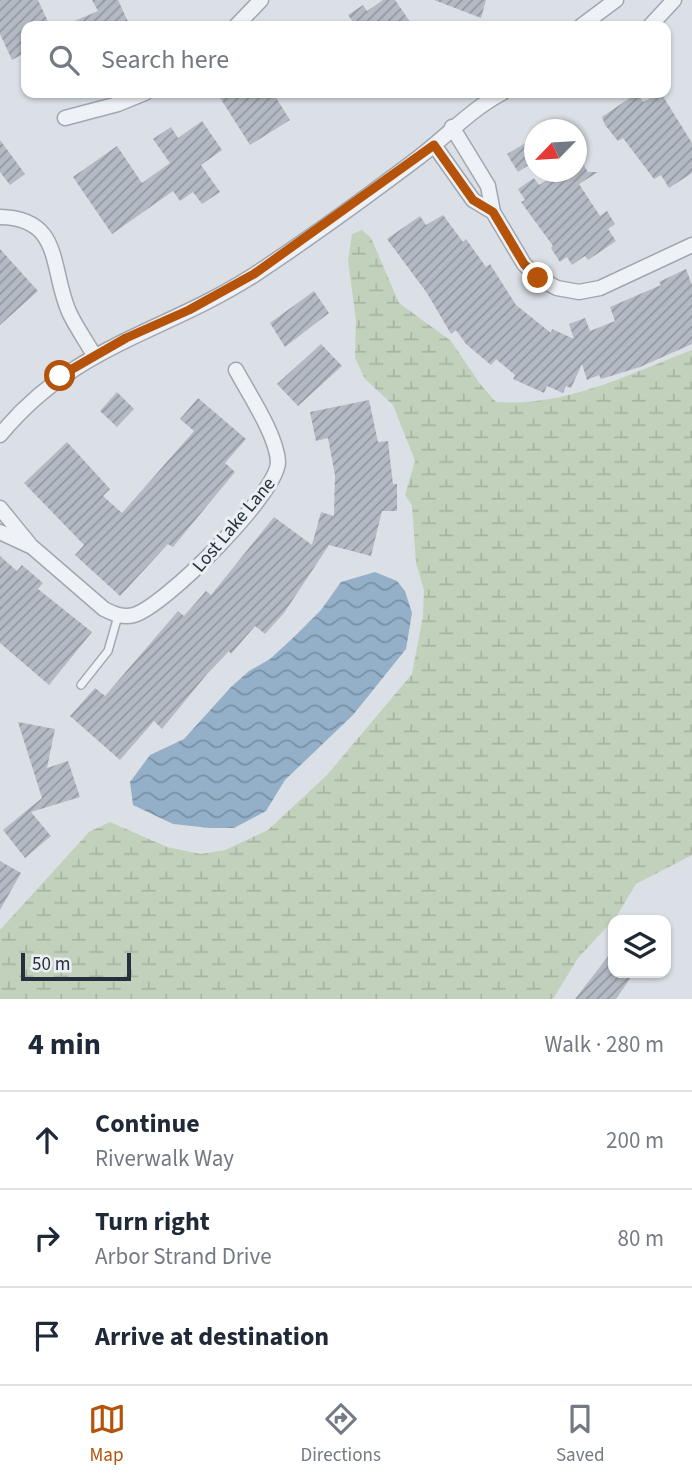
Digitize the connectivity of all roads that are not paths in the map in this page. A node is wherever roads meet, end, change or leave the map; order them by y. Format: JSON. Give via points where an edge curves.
{"nodes":[{"id":1,"x":261,"y":0,"type":"edge"},
{"id":2,"x":616,"y":0,"type":"edge"},
{"id":3,"x":674,"y":0,"type":"edge"},
{"id":4,"x":241,"y":21,"type":"edge"},
{"id":5,"x":588,"y":21,"type":"edge"},
{"id":6,"x":655,"y":21,"type":"edge"},
{"id":7,"x":133,"y":98,"type":"edge"},
{"id":8,"x":495,"y":98,"type":"edge"},
{"id":9,"x":65,"y":118,"type":"dead end"},
{"id":10,"x":452,"y":127,"type":"junction"},
{"id":11,"x":434,"y":145,"type":"junction"},
{"id":12,"x":493,"y":212,"type":"junction"},
{"id":13,"x":0,"y":216,"type":"edge"},
{"id":14,"x":692,"y":244,"type":"edge"},
{"id":15,"x":94,"y":355,"type":"junction"},
{"id":16,"x":236,"y":370,"type":"dead end"},
{"id":17,"x":0,"y":435,"type":"edge"},
{"id":18,"x":0,"y":508,"type":"edge"},
{"id":19,"x":0,"y":532,"type":"edge"},
{"id":20,"x":31,"y":546,"type":"junction"},
{"id":21,"x":118,"y":616,"type":"junction"},
{"id":22,"x":81,"y":685,"type":"dead end"}],
"edges":[{"from":1,"to":4,"type":"street"},
{"from":2,"to":5,"type":"street"},
{"from":3,"to":6,"type":"street"},
{"from":7,"to":9,"type":"street"},
{"from":8,"to":10,"type":"street"},
{"from":10,"to":11,"type":"street"},
{"from":10,"to":12,"type":"street","via":[[488,186]]},
{"from":11,"to":12,"type":"street","via":[[473,200]]},
{"from":11,"to":15,"type":"street","via":[[222,294]]},
{"from":12,"to":14,"type":"street","via":[[524,264],[538,278],[579,292],[600,288]]},
{"from":13,"to":15,"type":"street","via":[[19,217],[36,225],[48,239],[69,313]]},
{"from":15,"to":17,"type":"street","via":[[44,389]]},
{"from":16,"to":21,"type":"street","name":"Lost Lake Lane","via":[[276,451],[274,480],[188,578],[141,612]]},
{"from":18,"to":20,"type":"street"},
{"from":19,"to":20,"type":"street"},
{"from":20,"to":21,"type":"street"},
{"from":21,"to":22,"type":"lane","via":[[108,651]]}]}
